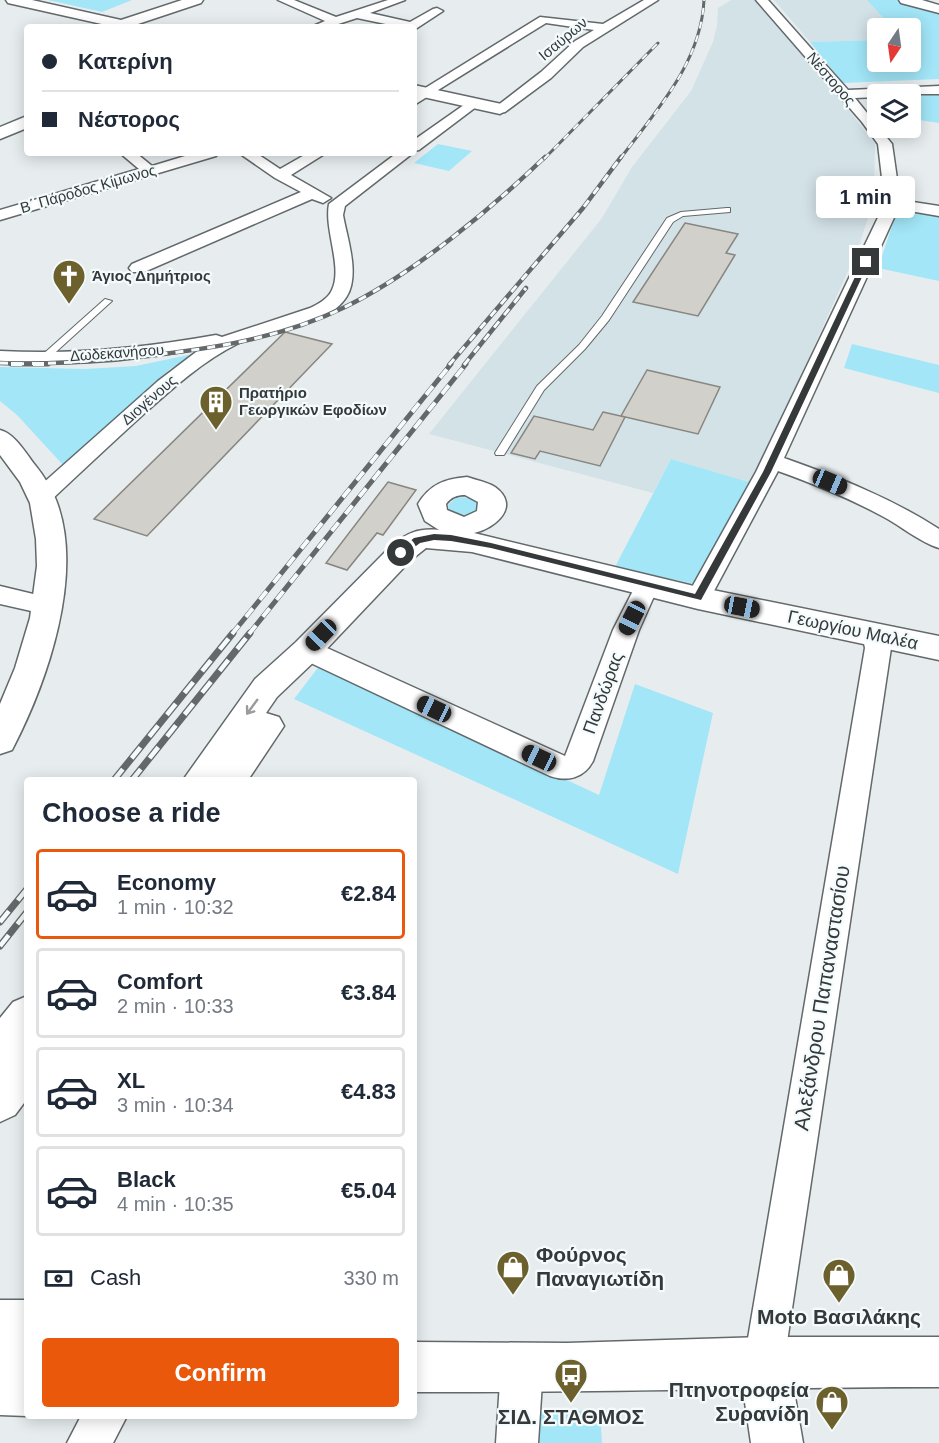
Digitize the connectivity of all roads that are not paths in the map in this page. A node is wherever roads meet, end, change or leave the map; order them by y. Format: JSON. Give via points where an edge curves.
{"nodes":[{"id":1,"x":18,"y":0,"type":"edge"},
{"id":2,"x":196,"y":0,"type":"edge"},
{"id":3,"x":284,"y":0,"type":"edge"},
{"id":4,"x":399,"y":0,"type":"edge"},
{"id":5,"x":652,"y":0,"type":"edge"},
{"id":6,"x":762,"y":0,"type":"edge"},
{"id":7,"x":906,"y":0,"type":"edge"},
{"id":8,"x":939,"y":9,"type":"edge"},
{"id":9,"x":437,"y":11,"type":"dead end"},
{"id":10,"x":357,"y":14,"type":"junction"},
{"id":11,"x":336,"y":21,"type":"junction"},
{"id":12,"x":120,"y":24,"type":"edge"},
{"id":13,"x":133,"y":24,"type":"edge"},
{"id":14,"x":326,"y":24,"type":"edge"},
{"id":15,"x":402,"y":24,"type":"edge"},
{"id":16,"x":414,"y":24,"type":"edge"},
{"id":17,"x":603,"y":27,"type":"junction"},
{"id":18,"x":939,"y":90,"type":"edge"},
{"id":19,"x":843,"y":94,"type":"junction"},
{"id":20,"x":418,"y":95,"type":"edge"},
{"id":21,"x":471,"y":104,"type":"junction"},
{"id":22,"x":500,"y":110,"type":"joint"},
{"id":23,"x":24,"y":122,"type":"edge"},
{"id":24,"x":0,"y":134,"type":"edge"},
{"id":25,"x":417,"y":145,"type":"edge"},
{"id":26,"x":131,"y":156,"type":"edge"},
{"id":27,"x":201,"y":156,"type":"edge"},
{"id":28,"x":250,"y":156,"type":"edge"},
{"id":29,"x":314,"y":156,"type":"edge"},
{"id":30,"x":402,"y":156,"type":"edge"},
{"id":31,"x":150,"y":171,"type":"junction"},
{"id":32,"x":279,"y":175,"type":"junction"},
{"id":33,"x":312,"y":193,"type":"junction"},
{"id":34,"x":0,"y":199,"type":"edge"},
{"id":35,"x":893,"y":203,"type":"junction"},
{"id":36,"x":337,"y":204,"type":"junction"},
{"id":37,"x":936,"y":207,"type":"edge"},
{"id":38,"x":17,"y":208,"type":"junction"},
{"id":39,"x":727,"y":210,"type":"dead end"},
{"id":40,"x":0,"y":215,"type":"edge"},
{"id":41,"x":138,"y":268,"type":"dead end"},
{"id":42,"x":108,"y":301,"type":"dead end"},
{"id":43,"x":232,"y":339,"type":"junction"},
{"id":44,"x":0,"y":357,"type":"edge"},
{"id":45,"x":44,"y":358,"type":"junction"},
{"id":46,"x":0,"y":438,"type":"edge"},
{"id":47,"x":500,"y":453,"type":"dead end"},
{"id":48,"x":772,"y":461,"type":"junction"},
{"id":49,"x":41,"y":497,"type":"junction"},
{"id":50,"x":446,"y":529,"type":"junction"},
{"id":51,"x":484,"y":530,"type":"junction"},
{"id":52,"x":939,"y":540,"type":"edge"},
{"id":53,"x":647,"y":585,"type":"junction"},
{"id":54,"x":0,"y":595,"type":"edge"},
{"id":55,"x":698,"y":598,"type":"junction"},
{"id":56,"x":49,"y":606,"type":"junction"},
{"id":57,"x":875,"y":634,"type":"junction"},
{"id":58,"x":939,"y":648,"type":"edge"},
{"id":59,"x":307,"y":650,"type":"junction"},
{"id":60,"x":0,"y":741,"type":"edge"},
{"id":61,"x":202,"y":777,"type":"edge"},
{"id":62,"x":231,"y":777,"type":"edge"},
{"id":63,"x":24,"y":1020,"type":"edge"},
{"id":64,"x":0,"y":1052,"type":"edge"},
{"id":65,"x":24,"y":1068,"type":"edge"},
{"id":66,"x":0,"y":1100,"type":"edge"},
{"id":67,"x":0,"y":1325,"type":"edge"},
{"id":68,"x":24,"y":1325,"type":"edge"},
{"id":69,"x":0,"y":1360,"type":"edge"},
{"id":70,"x":24,"y":1361,"type":"edge"},
{"id":71,"x":764,"y":1362,"type":"junction"},
{"id":72,"x":939,"y":1362,"type":"edge"},
{"id":73,"x":417,"y":1367,"type":"edge"},
{"id":74,"x":522,"y":1367,"type":"junction"},
{"id":75,"x":0,"y":1390,"type":"edge"},
{"id":76,"x":24,"y":1391,"type":"edge"},
{"id":77,"x":104,"y":1419,"type":"edge"},
{"id":78,"x":88,"y":1443,"type":"edge"},
{"id":79,"x":518,"y":1443,"type":"edge"},
{"id":80,"x":777,"y":1443,"type":"edge"}],
"edges":[{"from":1,"to":12,"type":"street"},
{"from":2,"to":13,"type":"street"},
{"from":3,"to":11,"type":"street"},
{"from":4,"to":10,"type":"street"},
{"from":5,"to":17,"type":"street","name":"Ισαύρων"},
{"from":6,"to":19,"type":"street","name":"Νέστορος"},
{"from":7,"to":8,"type":"street"},
{"from":9,"to":16,"type":"street"},
{"from":10,"to":11,"type":"street"},
{"from":10,"to":15,"type":"street"},
{"from":11,"to":14,"type":"street"},
{"from":17,"to":20,"type":"street","via":[[544,19]]},
{"from":17,"to":22,"type":"street","name":"Ισαύρων"},
{"from":18,"to":19,"type":"street"},
{"from":19,"to":35,"type":"street","name":"Νέστορος","via":[[885,144]]},
{"from":20,"to":21,"type":"street"},
{"from":21,"to":22,"type":"street"},
{"from":21,"to":25,"type":"street"},
{"from":23,"to":24,"type":"street"},
{"from":26,"to":31,"type":"street"},
{"from":27,"to":31,"type":"street","name":"Β΄ Πάροδος Κίμωνος"},
{"from":28,"to":32,"type":"street"},
{"from":29,"to":32,"type":"street"},
{"from":30,"to":36,"type":"street"},
{"from":31,"to":38,"type":"street","name":"Β΄ Πάροδος Κίμωνος"},
{"from":32,"to":33,"type":"street"},
{"from":33,"to":36,"type":"street"},
{"from":33,"to":41,"type":"street"},
{"from":34,"to":38,"type":"street"},
{"from":35,"to":37,"type":"street"},
{"from":35,"to":48,"type":"street"},
{"from":36,"to":43,"type":"street","name":"Διογένους","via":[[344,281],[340,294],[327,306],[307,315]]},
{"from":38,"to":40,"type":"street","name":"Β΄ Πάροδος Κίμωνος"},
{"from":39,"to":47,"type":"lane","via":[[681,214],[670,220],[606,318],[540,388]]},
{"from":42,"to":45,"type":"lane"},
{"from":43,"to":45,"type":"street","name":"Δωδεκανήσου","via":[[160,351]]},
{"from":43,"to":49,"type":"street","name":"Διογένους","via":[[172,378]]},
{"from":44,"to":45,"type":"street","name":"Δωδεκανήσου"},
{"from":46,"to":49,"type":"street"},
{"from":48,"to":52,"type":"street","via":[[881,504]]},
{"from":48,"to":55,"type":"street"},
{"from":49,"to":56,"type":"street","via":[[52,558]]},
{"from":50,"to":51,"type":"street","name":"Γεωργίου Μαλέα"},
{"from":50,"to":51,"type":"street","via":[[433,511],[435,497],[446,489],[467,486],[487,493],[492,499],[494,506]]},
{"from":50,"to":59,"type":"street","name":"Γεωργίου Μαλέα","via":[[409,546]]},
{"from":51,"to":53,"type":"street","name":"Γεωργίου Μαλέα"},
{"from":53,"to":55,"type":"street","name":"Γεωργίου Μαλέα"},
{"from":53,"to":59,"type":"street","name":"Πανδώρας","via":[[626,630],[579,761],[572,767],[560,768]]},
{"from":54,"to":56,"type":"street"},
{"from":55,"to":57,"type":"street","name":"Γεωργίου Μαλέα"},
{"from":56,"to":60,"type":"street","via":[[37,652]]},
{"from":57,"to":58,"type":"street","name":"Γεωργίου Μαλέα"},
{"from":57,"to":71,"type":"street","name":"Αλεξάνδρου Παπαναστασίου","via":[[878,648]]},
{"from":59,"to":61,"type":"street","name":"Γεωργίου Μαλέα","one_way":true,"via":[[266,688]]},
{"from":59,"to":62,"type":"street","via":[[288,696]]},
{"from":63,"to":64,"type":"street"},
{"from":65,"to":66,"type":"street"},
{"from":67,"to":68,"type":"street"},
{"from":69,"to":70,"type":"street"},
{"from":71,"to":72,"type":"street"},
{"from":71,"to":74,"type":"street"},
{"from":71,"to":80,"type":"street"},
{"from":73,"to":74,"type":"street"},
{"from":74,"to":79,"type":"street"},
{"from":75,"to":76,"type":"street"},
{"from":77,"to":78,"type":"street"}]}
